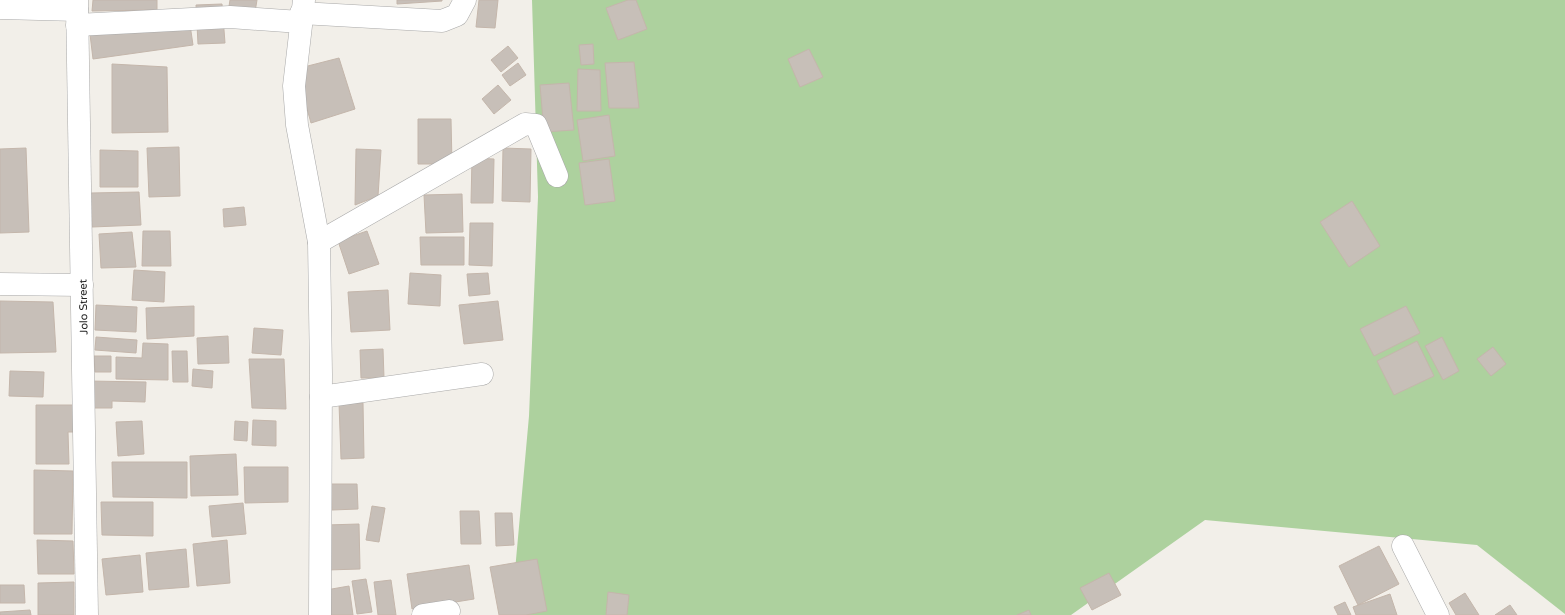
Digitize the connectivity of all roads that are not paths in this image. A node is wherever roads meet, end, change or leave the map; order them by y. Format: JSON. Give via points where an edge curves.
{"nodes":[{"id":1,"x":465,"y":0,"type":"edge"},
{"id":2,"x":0,"y":8,"type":"edge"},
{"id":3,"x":77,"y":12,"type":"edge"},
{"id":4,"x":302,"y":12,"type":"edge"},
{"id":5,"x":557,"y":176,"type":"dead end"},
{"id":6,"x":319,"y":242,"type":"junction"},
{"id":7,"x":0,"y":284,"type":"edge"},
{"id":8,"x":82,"y":285,"type":"junction"},
{"id":9,"x":482,"y":374,"type":"dead end"},
{"id":10,"x":321,"y":397,"type":"junction"},
{"id":11,"x":1403,"y":546,"type":"dead end"},
{"id":12,"x":449,"y":611,"type":"dead end"},
{"id":13,"x":87,"y":615,"type":"edge"},
{"id":14,"x":320,"y":615,"type":"edge"},
{"id":15,"x":423,"y":615,"type":"edge"},
{"id":16,"x":1438,"y":615,"type":"edge"}],
"edges":[{"from":1,"to":4,"type":"street","via":[[457,15],[442,21]]},
{"from":2,"to":3,"type":"street"},
{"from":3,"to":4,"type":"street","via":[[230,17]]},
{"from":3,"to":8,"type":"street","name":"Jolo Street"},
{"from":4,"to":6,"type":"street","via":[[294,86],[297,125]]},
{"from":5,"to":6,"type":"street","via":[[536,125],[525,124]]},
{"from":6,"to":10,"type":"street"},
{"from":7,"to":8,"type":"street"},
{"from":8,"to":13,"type":"street","name":"Jolo Street"},
{"from":9,"to":10,"type":"street"},
{"from":10,"to":14,"type":"street"},
{"from":11,"to":16,"type":"street"},
{"from":12,"to":15,"type":"street"}]}
